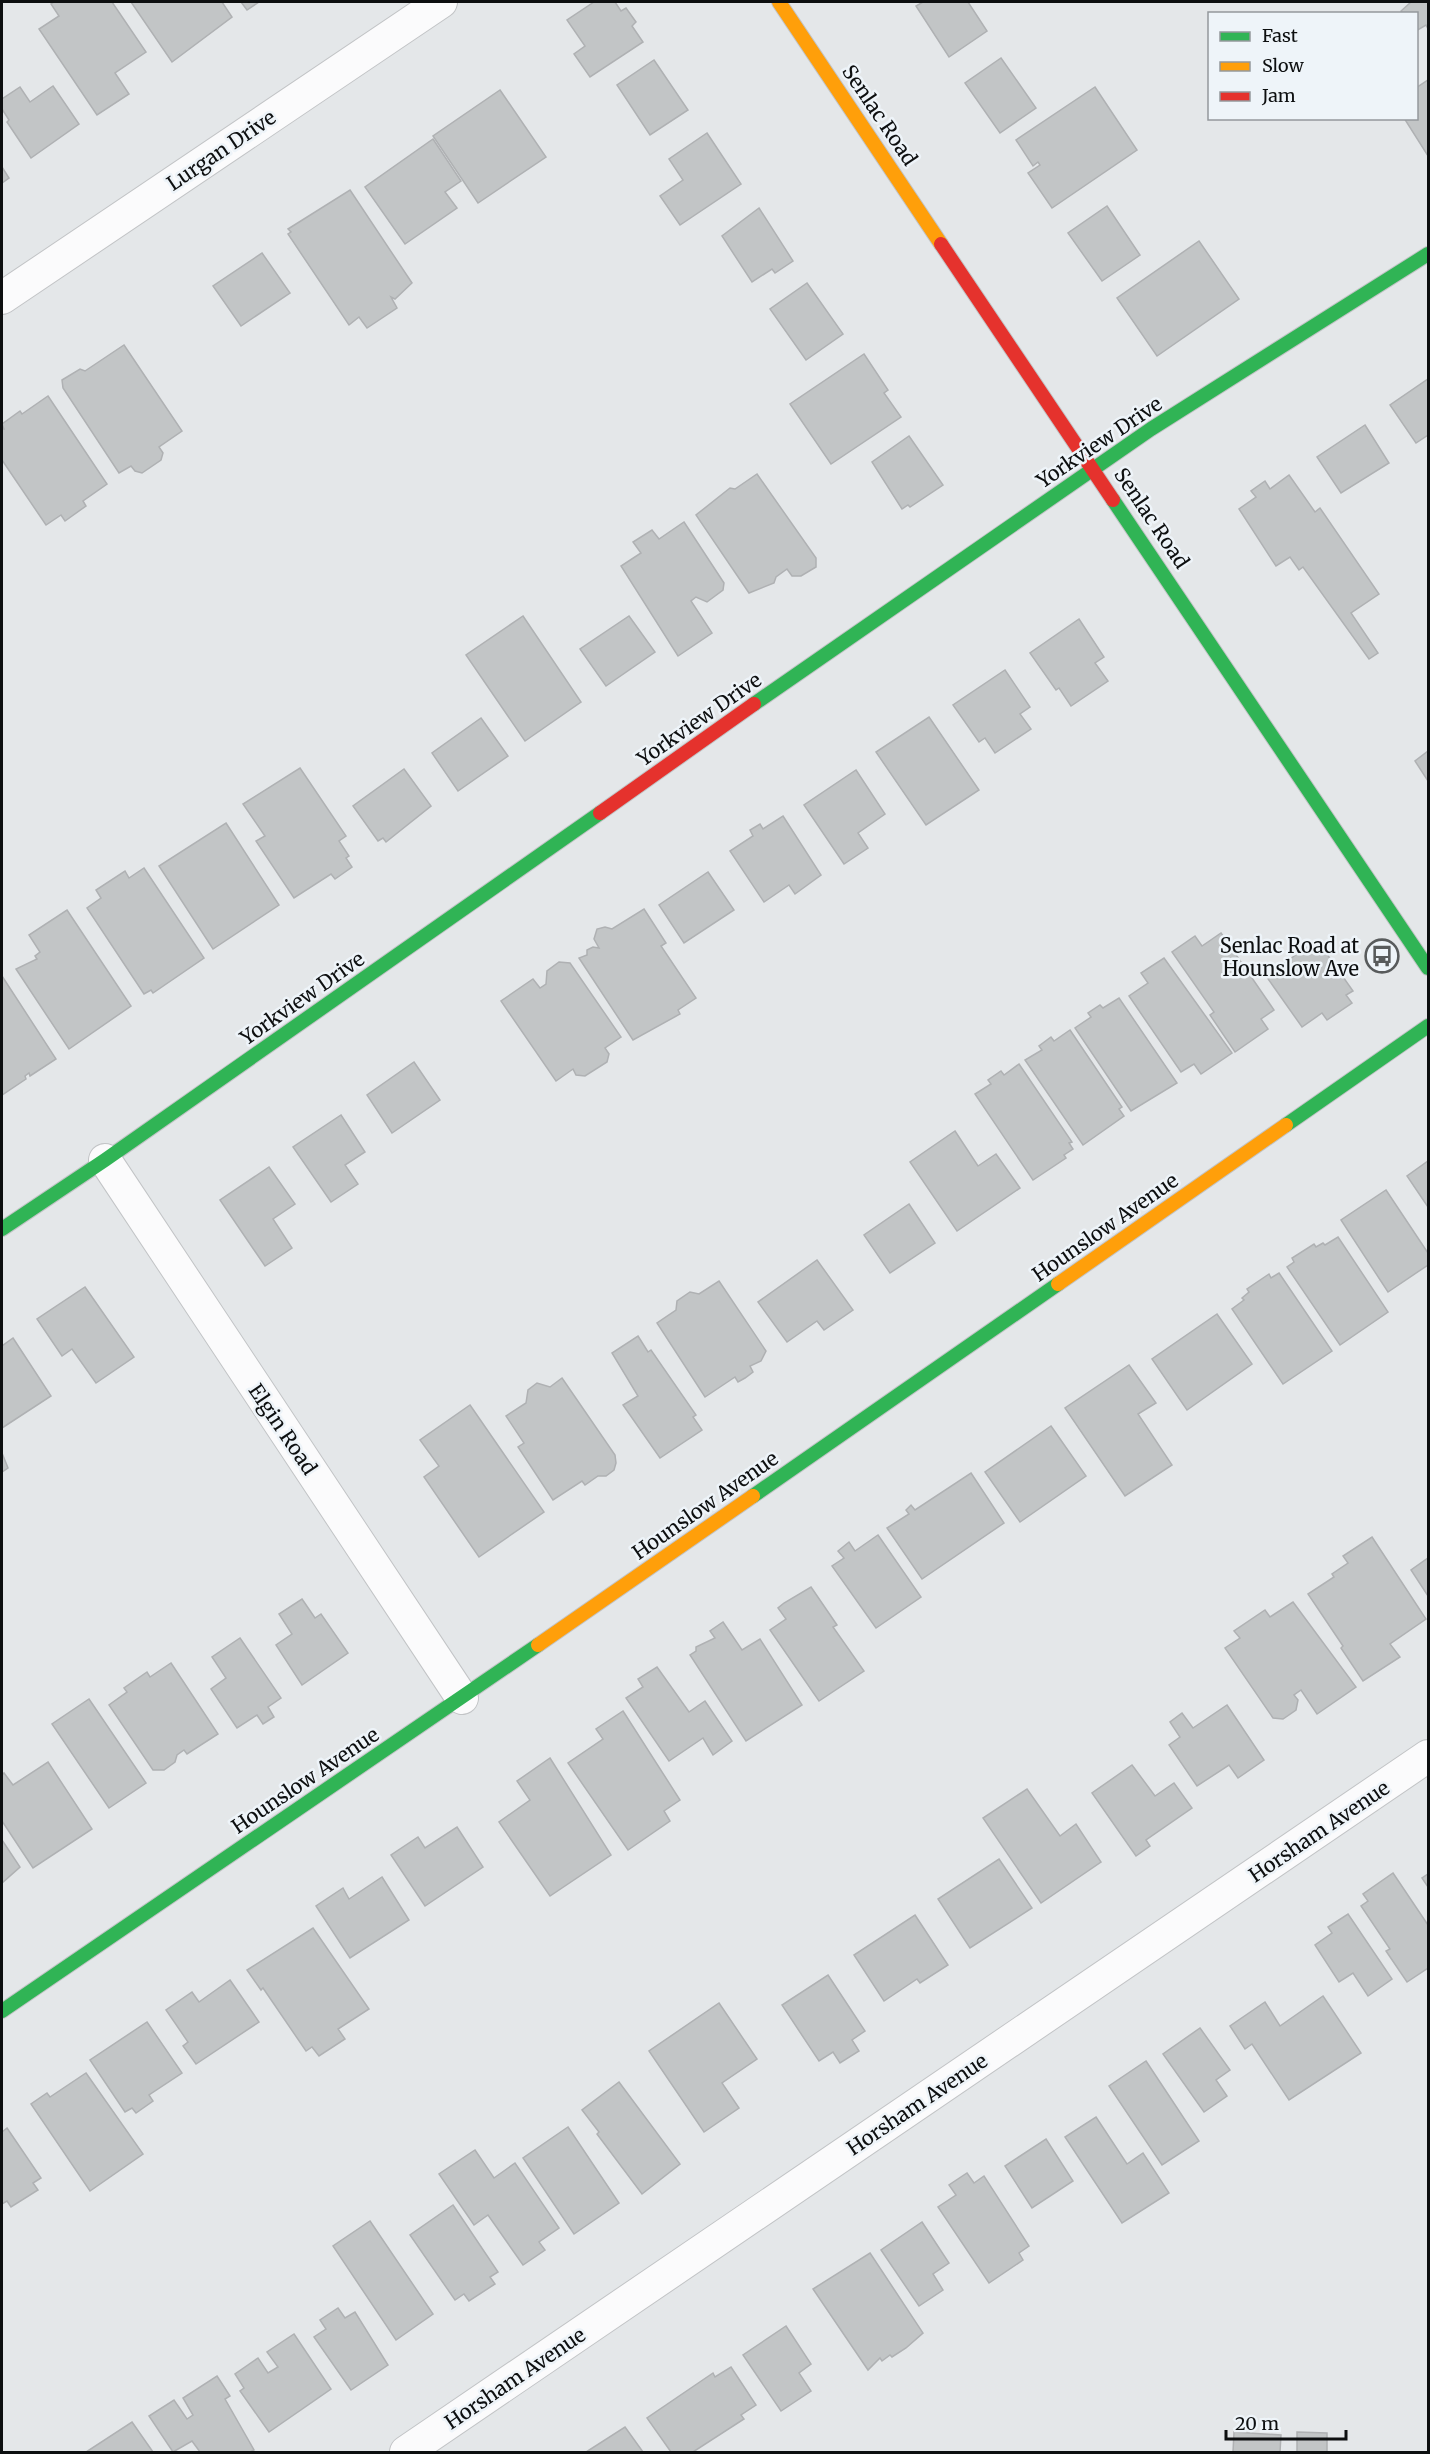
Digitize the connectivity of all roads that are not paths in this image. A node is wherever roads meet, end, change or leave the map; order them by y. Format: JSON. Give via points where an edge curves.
{"nodes":[{"id":1,"x":441,"y":2,"type":"edge"},
{"id":2,"x":779,"y":2,"type":"edge"},
{"id":3,"x":1428,"y":254,"type":"edge"},
{"id":4,"x":2,"y":298,"type":"edge"},
{"id":5,"x":1095,"y":468,"type":"junction"},
{"id":6,"x":1428,"y":968,"type":"edge"},
{"id":7,"x":1428,"y":1026,"type":"edge"},
{"id":8,"x":105,"y":1160,"type":"junction"},
{"id":9,"x":2,"y":1229,"type":"edge"},
{"id":10,"x":462,"y":1698,"type":"junction"},
{"id":11,"x":1428,"y":1756,"type":"edge"},
{"id":12,"x":2,"y":2011,"type":"edge"},
{"id":13,"x":406,"y":2452,"type":"edge"}],
"edges":[{"from":1,"to":4,"type":"street","name":"Lurgan Drive"},
{"from":2,"to":5,"type":"street","name":"Senlac Road"},
{"from":3,"to":5,"type":"street","name":"Yorkview Drive"},
{"from":5,"to":6,"type":"street","name":"Senlac Road"},
{"from":5,"to":8,"type":"street","name":"Yorkview Drive"},
{"from":7,"to":10,"type":"street","name":"Hounslow Avenue"},
{"from":8,"to":9,"type":"street","name":"Yorkview Drive"},
{"from":8,"to":10,"type":"street","name":"Elgin Road"},
{"from":10,"to":12,"type":"street","name":"Hounslow Avenue"},
{"from":11,"to":13,"type":"street","name":"Horsham Avenue"}]}
